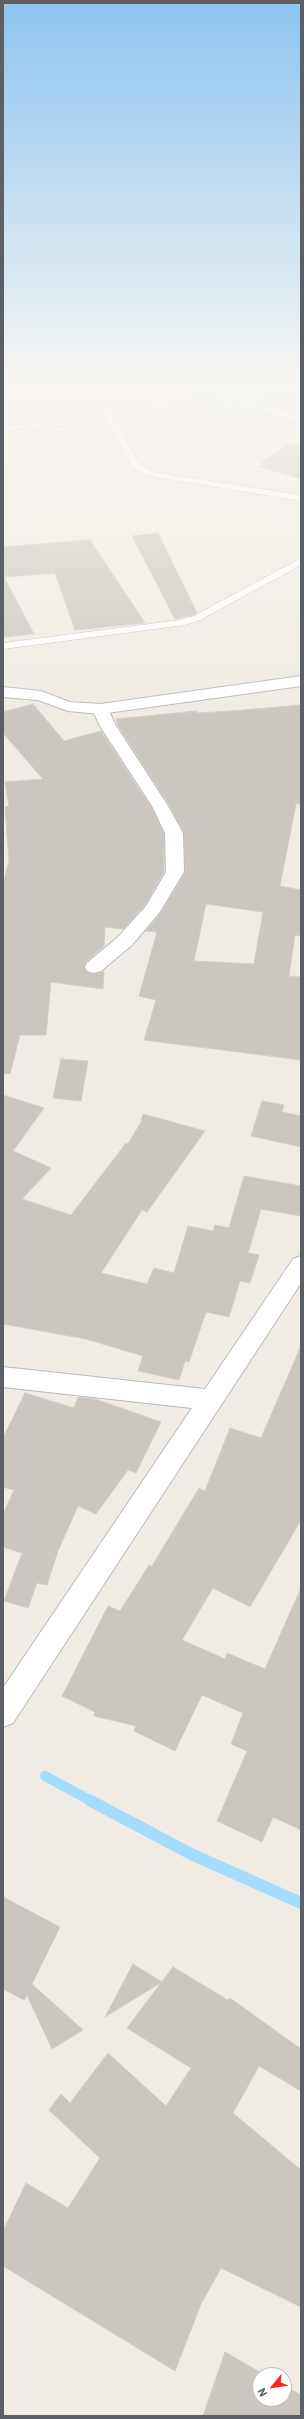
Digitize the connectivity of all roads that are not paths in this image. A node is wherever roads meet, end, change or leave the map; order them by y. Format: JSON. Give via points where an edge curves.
{"nodes":[{"id":1,"x":281,"y":495,"type":"edge"},
{"id":2,"x":301,"y":498,"type":"edge"},
{"id":3,"x":301,"y":561,"type":"edge"},
{"id":4,"x":3,"y":646,"type":"edge"},
{"id":5,"x":301,"y":680,"type":"edge"},
{"id":6,"x":3,"y":692,"type":"edge"},
{"id":7,"x":100,"y":709,"type":"junction"},
{"id":8,"x":94,"y":967,"type":"dead end"},
{"id":9,"x":301,"y":1265,"type":"edge"},
{"id":10,"x":3,"y":1377,"type":"edge"},
{"id":11,"x":211,"y":1400,"type":"junction"},
{"id":12,"x":3,"y":1712,"type":"edge"}],
"edges":[{"from":1,"to":2,"type":"lane"},
{"from":3,"to":4,"type":"lane","via":[[197,618],[181,623]]},
{"from":5,"to":7,"type":"street"},
{"from":6,"to":7,"type":"street","via":[[41,696],[68,706]]},
{"from":7,"to":8,"type":"street","via":[[174,833],[174,872],[153,909],[125,941]]},
{"from":9,"to":11,"type":"street"},
{"from":10,"to":11,"type":"street"},
{"from":11,"to":12,"type":"street"}]}
